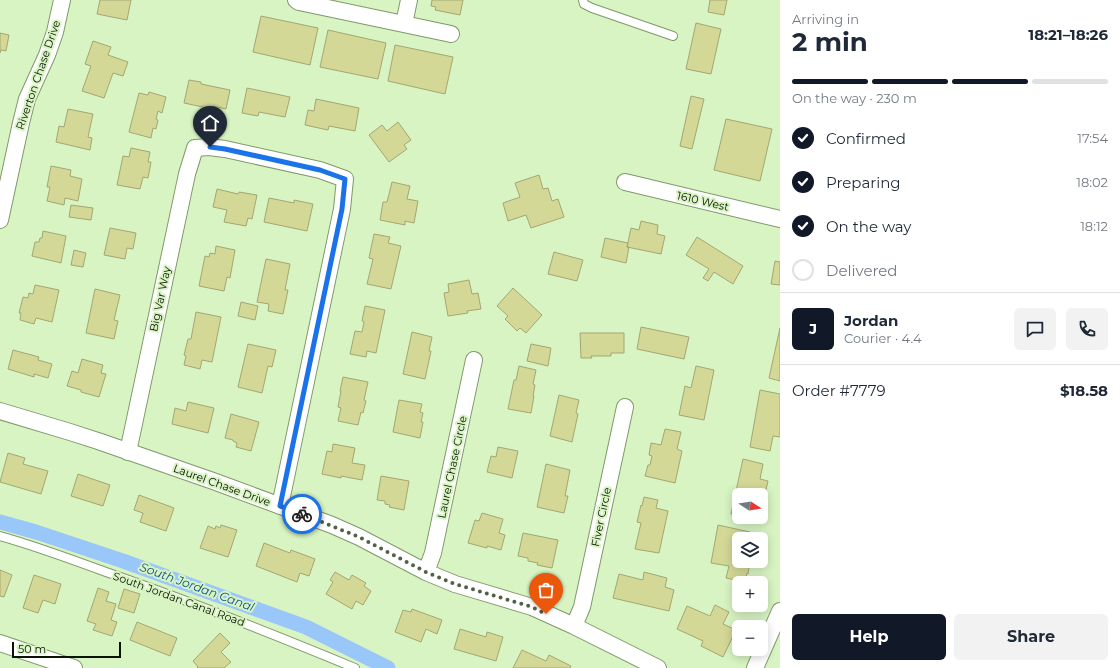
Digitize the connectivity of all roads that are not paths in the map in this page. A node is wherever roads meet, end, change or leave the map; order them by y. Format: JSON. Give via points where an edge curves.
{"nodes":[{"id":1,"x":62,"y":0,"type":"edge"},
{"id":2,"x":296,"y":0,"type":"edge"},
{"id":3,"x":409,"y":0,"type":"edge"},
{"id":4,"x":583,"y":0,"type":"edge"},
{"id":5,"x":404,"y":24,"type":"junction"},
{"id":6,"x":451,"y":34,"type":"dead end"},
{"id":7,"x":672,"y":36,"type":"dead end"},
{"id":8,"x":625,"y":182,"type":"dead end"},
{"id":9,"x":780,"y":219,"type":"edge"},
{"id":10,"x":0,"y":220,"type":"edge"},
{"id":11,"x":474,"y":360,"type":"dead end"},
{"id":12,"x":625,"y":407,"type":"dead end"},
{"id":13,"x":0,"y":412,"type":"edge"},
{"id":14,"x":128,"y":452,"type":"junction"},
{"id":15,"x":280,"y":506,"type":"junction"},
{"id":16,"x":0,"y":536,"type":"edge"},
{"id":17,"x":426,"y":572,"type":"junction"},
{"id":18,"x":780,"y":611,"type":"edge"},
{"id":19,"x":574,"y":626,"type":"junction"},
{"id":20,"x":0,"y":643,"type":"edge"},
{"id":21,"x":74,"y":668,"type":"edge"},
{"id":22,"x":355,"y":668,"type":"edge"},
{"id":23,"x":658,"y":668,"type":"edge"},
{"id":24,"x":755,"y":668,"type":"edge"}],
"edges":[{"from":1,"to":10,"type":"street","name":"Riverton Chase Drive","via":[[55,32],[27,99],[20,123]]},
{"from":2,"to":5,"type":"street"},
{"from":3,"to":5,"type":"street"},
{"from":4,"to":7,"type":"lane","via":[[584,4],[592,8]]},
{"from":5,"to":6,"type":"street"},
{"from":8,"to":9,"type":"street","name":"1610 West"},
{"from":11,"to":17,"type":"street","name":"Laurel Chase Circle","via":[[433,554]]},
{"from":12,"to":19,"type":"street","name":"Fiver Circle","via":[[582,608]]},
{"from":13,"to":14,"type":"street","name":"Laurel Chase Drive"},
{"from":14,"to":15,"type":"street","name":"Laurel Chase Drive"},
{"from":14,"to":15,"type":"street","name":"Big Var Way","via":[[194,148],[225,149],[320,170],[345,179],[342,209]]},
{"from":15,"to":17,"type":"street","name":"Laurel Chase Drive","via":[[359,537]]},
{"from":16,"to":22,"type":"lane","name":"South Jordan Canal Road","via":[[158,590]]},
{"from":17,"to":19,"type":"street","name":"Laurel Chase Drive","via":[[461,586],[532,607]]},
{"from":18,"to":24,"type":"street"},
{"from":19,"to":23,"type":"street","name":"Laurel Chase Drive"},
{"from":20,"to":21,"type":"street"}]}
